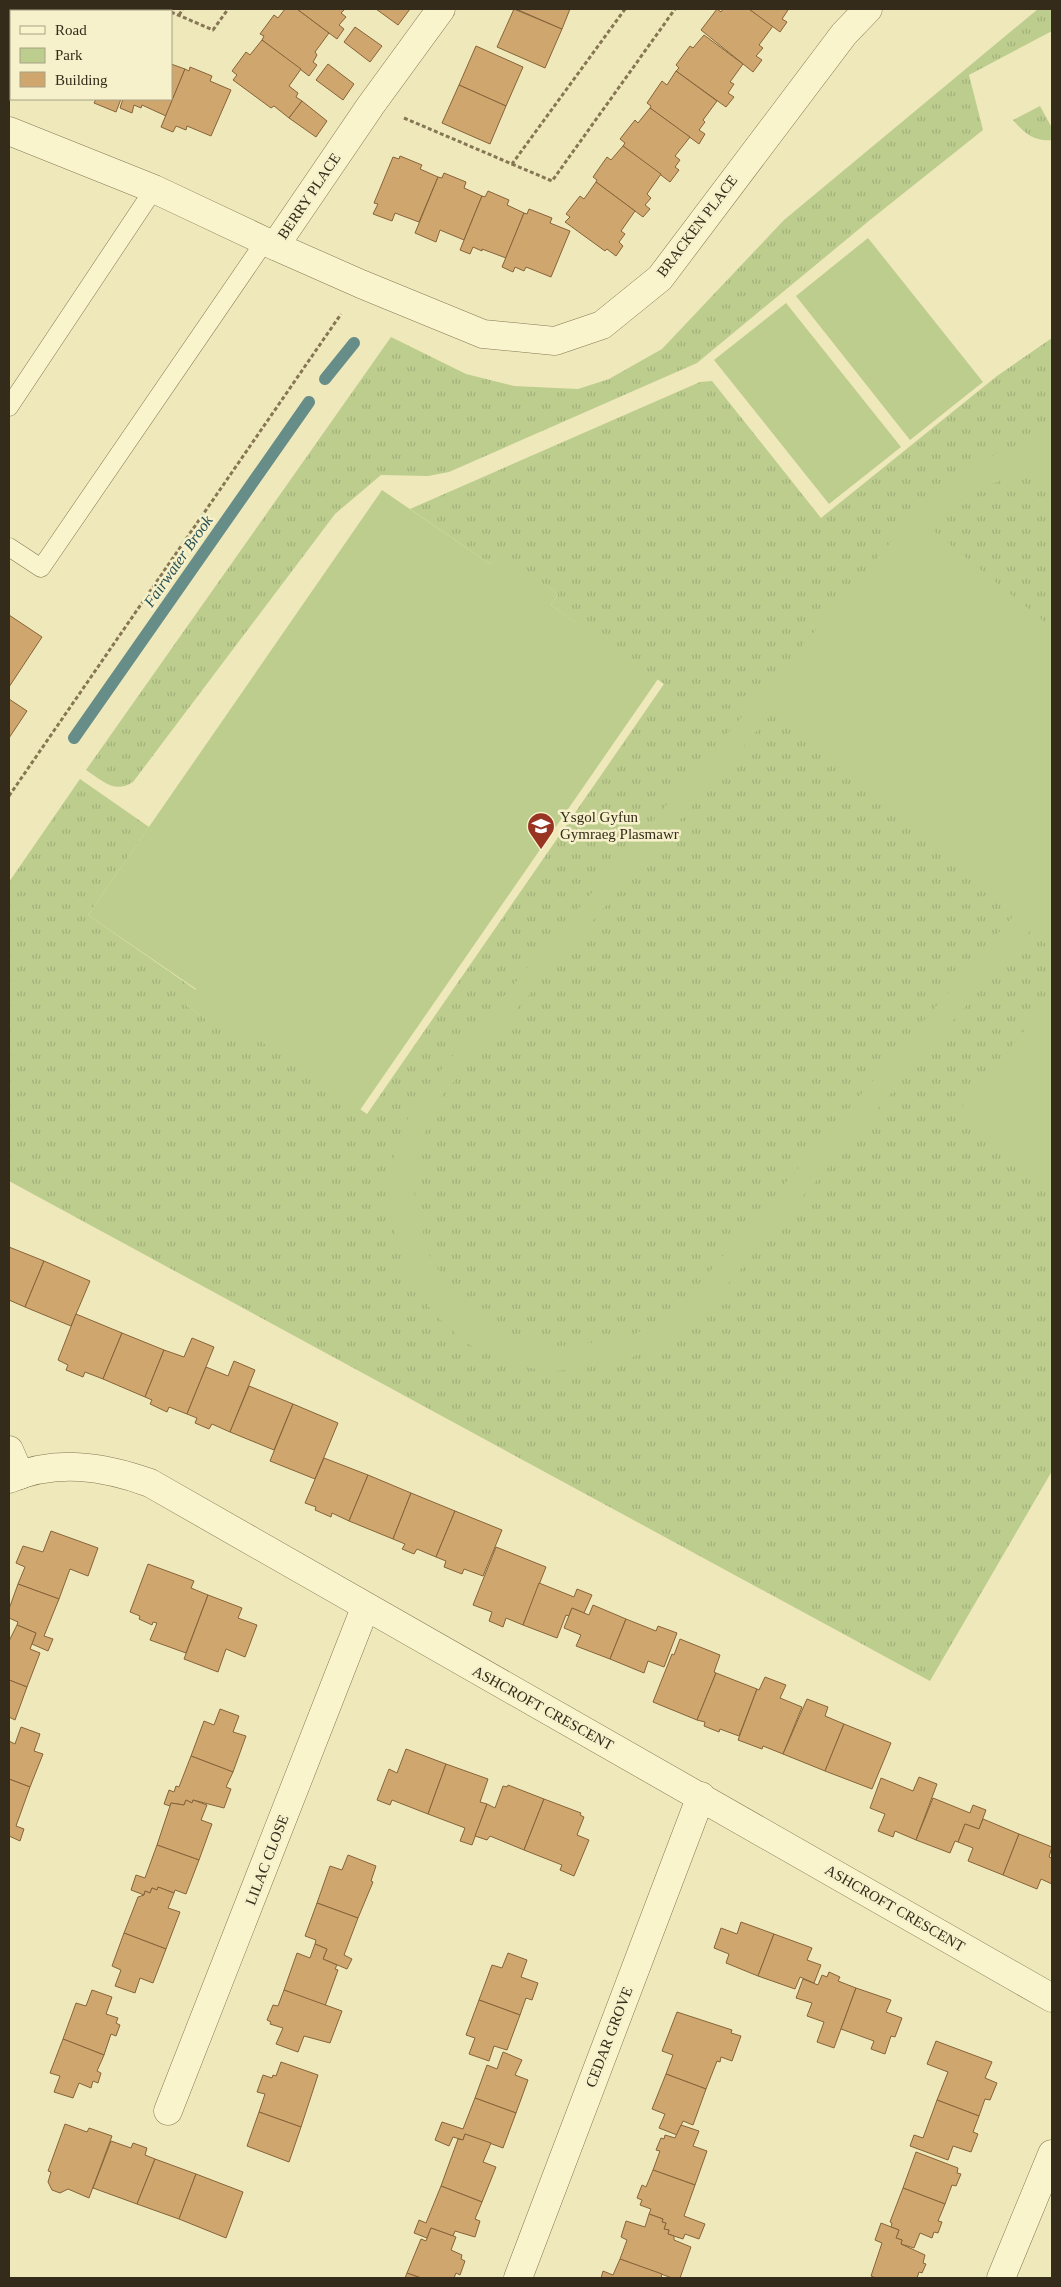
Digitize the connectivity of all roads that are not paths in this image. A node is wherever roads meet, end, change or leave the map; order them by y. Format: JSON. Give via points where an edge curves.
{"nodes":[{"id":1,"x":441,"y":9,"type":"edge"},
{"id":2,"x":868,"y":9,"type":"edge"},
{"id":3,"x":9,"y":131,"type":"edge"},
{"id":4,"x":154,"y":190,"type":"junction"},
{"id":5,"x":270,"y":243,"type":"junction"},
{"id":6,"x":9,"y":406,"type":"edge"},
{"id":7,"x":9,"y":547,"type":"edge"},
{"id":8,"x":9,"y":1450,"type":"edge"},
{"id":9,"x":14,"y":1477,"type":"edge"},
{"id":10,"x":365,"y":1608,"type":"junction"},
{"id":11,"x":701,"y":1796,"type":"junction"},
{"id":12,"x":1052,"y":1998,"type":"edge"},
{"id":13,"x":168,"y":2111,"type":"dead end"},
{"id":14,"x":1052,"y":2154,"type":"edge"},
{"id":15,"x":518,"y":2278,"type":"edge"},
{"id":16,"x":1001,"y":2278,"type":"edge"}],
"edges":[{"from":1,"to":5,"type":"street","name":"BERRY PLACE"},
{"from":2,"to":5,"type":"street","name":"BRACKEN PLACE","via":[[844,34],[660,278],[602,325],[555,341],[483,334]]},
{"from":3,"to":4,"type":"street","name":"BERRY PLACE"},
{"from":4,"to":5,"type":"street","name":"BERRY PLACE"},
{"from":4,"to":6,"type":"lane"},
{"from":5,"to":7,"type":"lane","via":[[40,568]]},
{"from":8,"to":9,"type":"street","name":"ASHCROFT CRESCENT"},
{"from":9,"to":10,"type":"street","name":"ASHCROFT CRESCENT","via":[[40,1469],[96,1467],[150,1483]]},
{"from":10,"to":11,"type":"street","name":"ASHCROFT CRESCENT"},
{"from":10,"to":13,"type":"street","name":"LILAC CLOSE"},
{"from":11,"to":12,"type":"street","name":"ASHCROFT CRESCENT"},
{"from":11,"to":15,"type":"street","name":"CEDAR GROVE"},
{"from":14,"to":16,"type":"street"}]}
